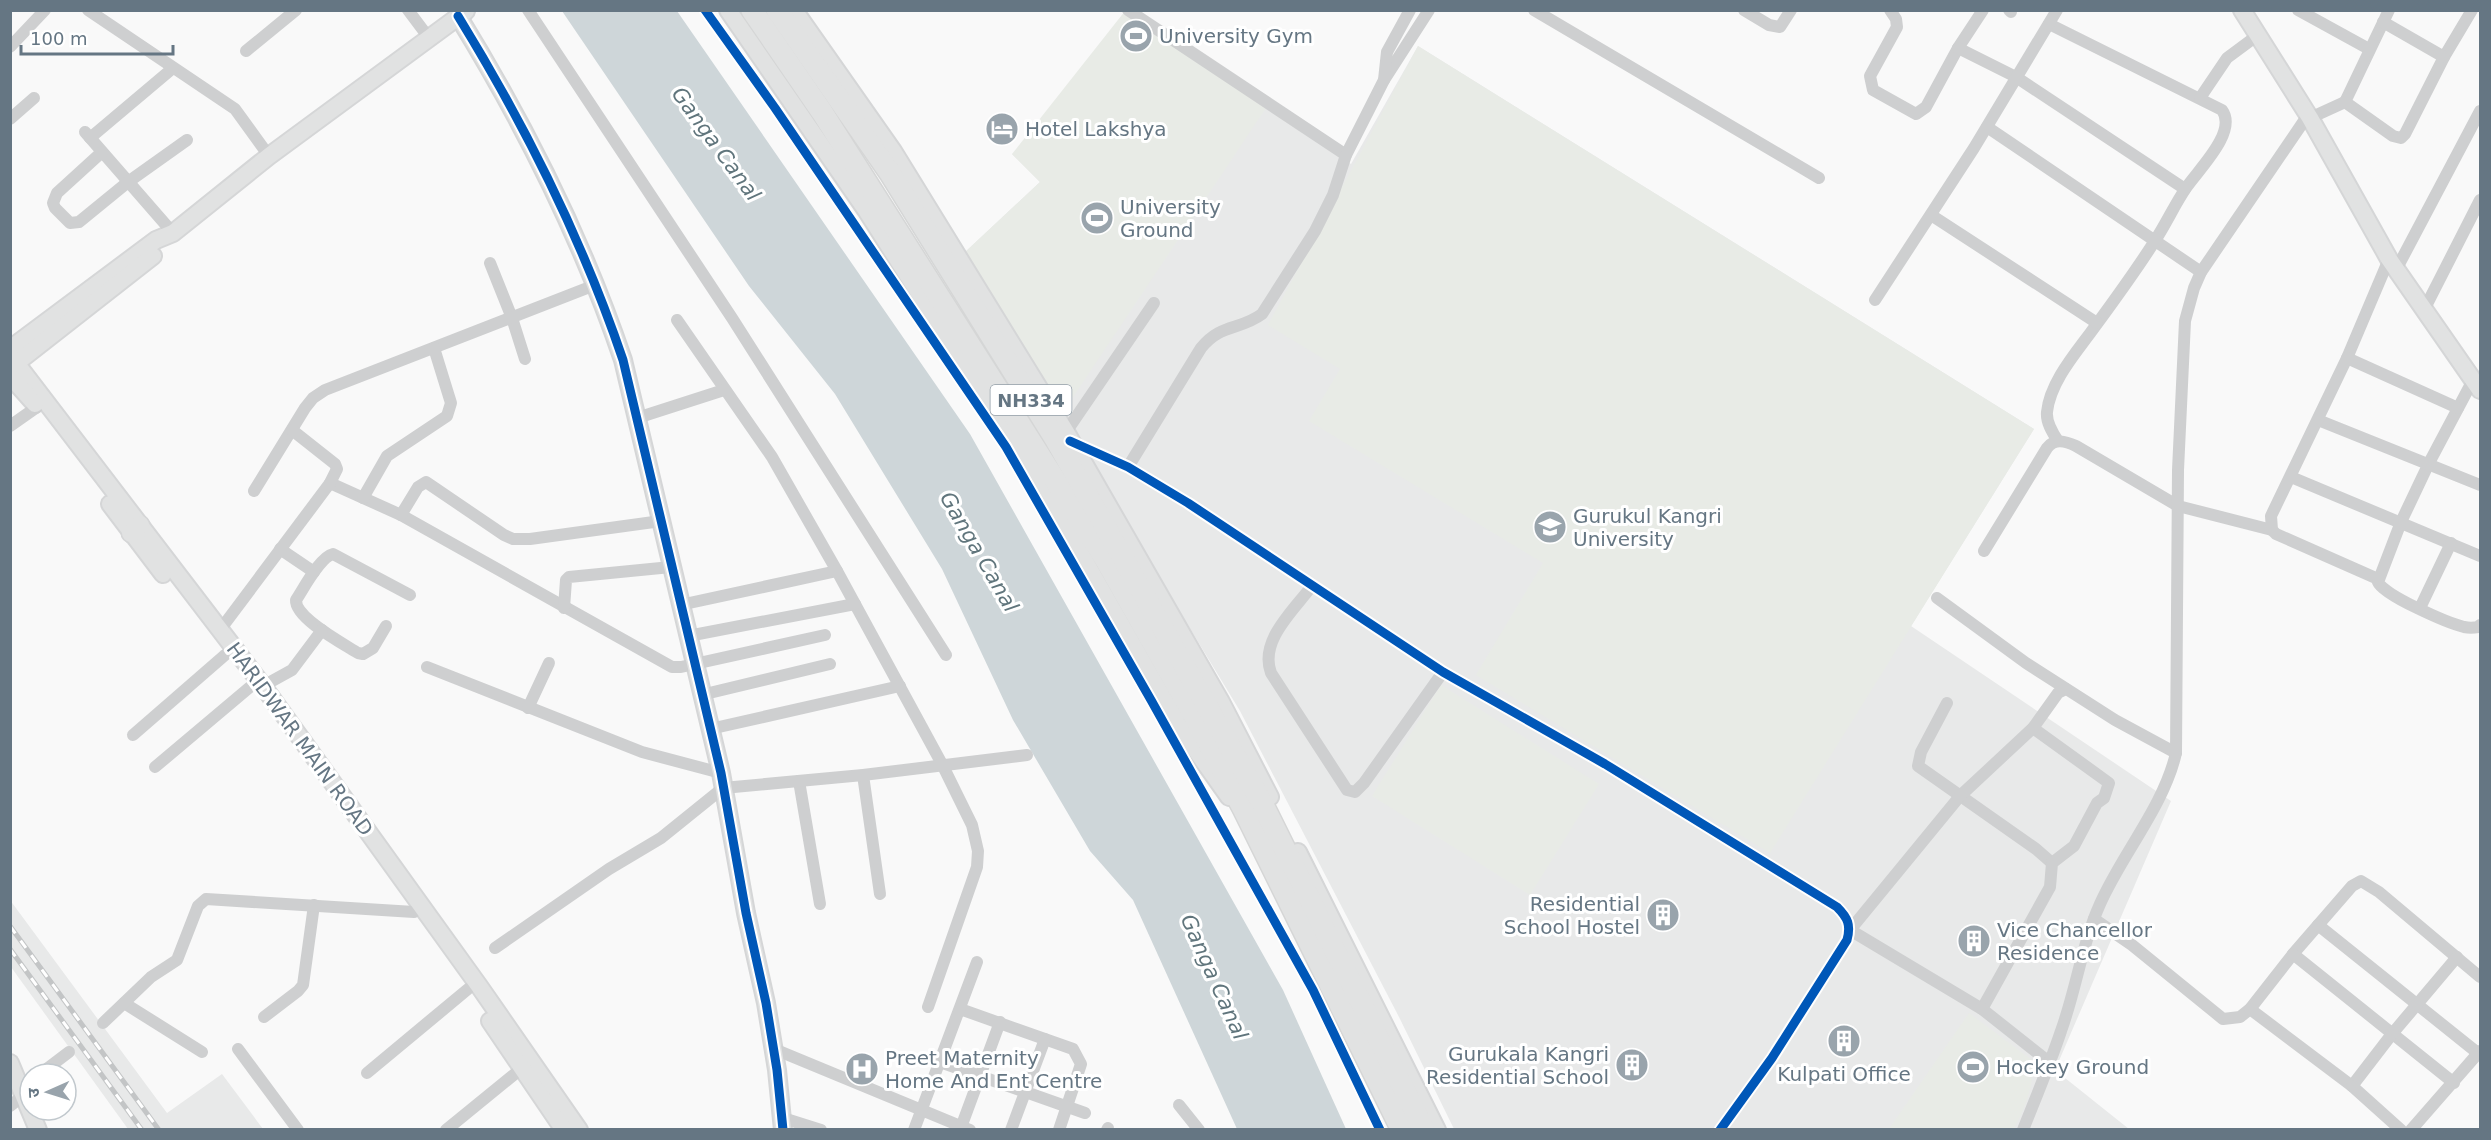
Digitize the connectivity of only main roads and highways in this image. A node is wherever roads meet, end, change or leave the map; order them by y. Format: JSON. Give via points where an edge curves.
{"nodes":[{"id":1,"x":752,"y":10,"type":"edge"},
{"id":2,"x":777,"y":10,"type":"edge"},
{"id":3,"x":1402,"y":1130,"type":"edge"},
{"id":4,"x":1424,"y":1130,"type":"edge"}],
"edges":[{"from":1,"to":3,"type":"highway","number":"NH334","via":[[822,112],[1107,562],[1249,820]]},
{"from":2,"to":4,"type":"highway","number":"NH334","via":[[890,173],[1062,451],[1262,803]]}]}
